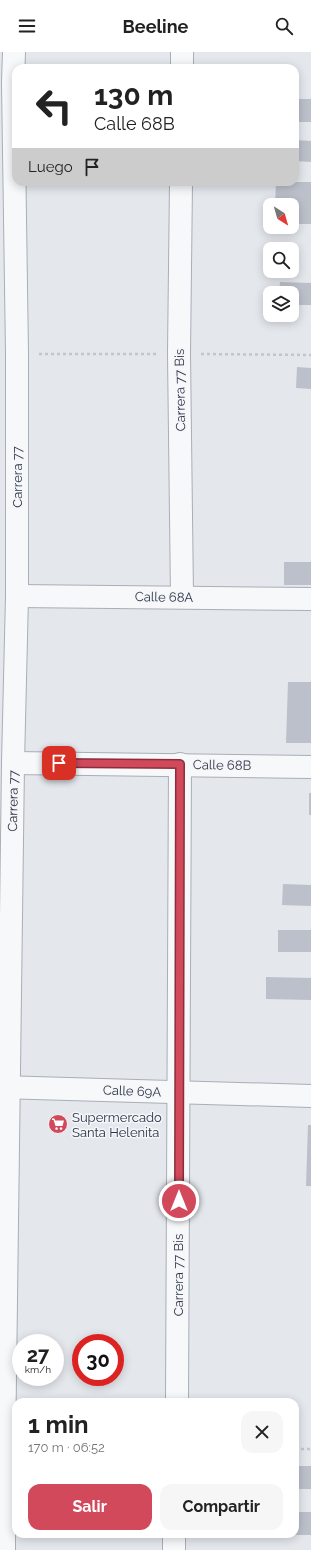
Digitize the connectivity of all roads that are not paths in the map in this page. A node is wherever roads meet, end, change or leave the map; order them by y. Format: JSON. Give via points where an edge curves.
{"nodes":[{"id":1,"x":14,"y":52,"type":"edge"},
{"id":2,"x":182,"y":52,"type":"edge"},
{"id":3,"x":182,"y":64,"type":"edge"},
{"id":4,"x":6,"y":82,"type":"edge"},
{"id":5,"x":181,"y":186,"type":"edge"},
{"id":6,"x":8,"y":354,"type":"edge"},
{"id":7,"x":17,"y":596,"type":"junction"},
{"id":8,"x":182,"y":598,"type":"junction"},
{"id":9,"x":311,"y":599,"type":"edge"},
{"id":10,"x":7,"y":720,"type":"edge"},
{"id":11,"x":13,"y":763,"type":"junction"},
{"id":12,"x":180,"y":764,"type":"junction"},
{"id":13,"x":311,"y":767,"type":"edge"},
{"id":14,"x":5,"y":1088,"type":"edge"},
{"id":15,"x":180,"y":1092,"type":"junction"},
{"id":16,"x":311,"y":1096,"type":"edge"},
{"id":17,"x":177,"y":1398,"type":"edge"},
{"id":18,"x":2,"y":1453,"type":"edge"},
{"id":19,"x":174,"y":1538,"type":"edge"},
{"id":20,"x":4,"y":1550,"type":"edge"},
{"id":21,"x":174,"y":1550,"type":"edge"}],
"edges":[{"from":1,"to":4,"type":"street","name":"Carrera 77"},
{"from":2,"to":3,"type":"street"},
{"from":4,"to":6,"type":"street","name":"Carrera 77"},
{"from":5,"to":8,"type":"street","name":"Carrera 77 Bis","via":[[179,354]]},
{"from":6,"to":7,"type":"street","name":"Carrera 77"},
{"from":7,"to":8,"type":"street","name":"Calle 68A"},
{"from":7,"to":10,"type":"street","name":"Carrera 77"},
{"from":8,"to":9,"type":"street","name":"Calle 68A"},
{"from":10,"to":11,"type":"street","name":"Carrera 77"},
{"from":11,"to":12,"type":"street","name":"Calle 68B"},
{"from":11,"to":14,"type":"street","name":"Carrera 77"},
{"from":12,"to":13,"type":"street","name":"Calle 68B"},
{"from":12,"to":15,"type":"street","name":"Carrera 77 Bis"},
{"from":14,"to":15,"type":"street","name":"Calle 69A"},
{"from":14,"to":18,"type":"street","name":"Carrera 77"},
{"from":15,"to":16,"type":"street","name":"Calle 69A"},
{"from":15,"to":17,"type":"street","name":"Carrera 77 Bis"},
{"from":18,"to":20,"type":"street","name":"Carrera 77"},
{"from":19,"to":21,"type":"street"}]}
